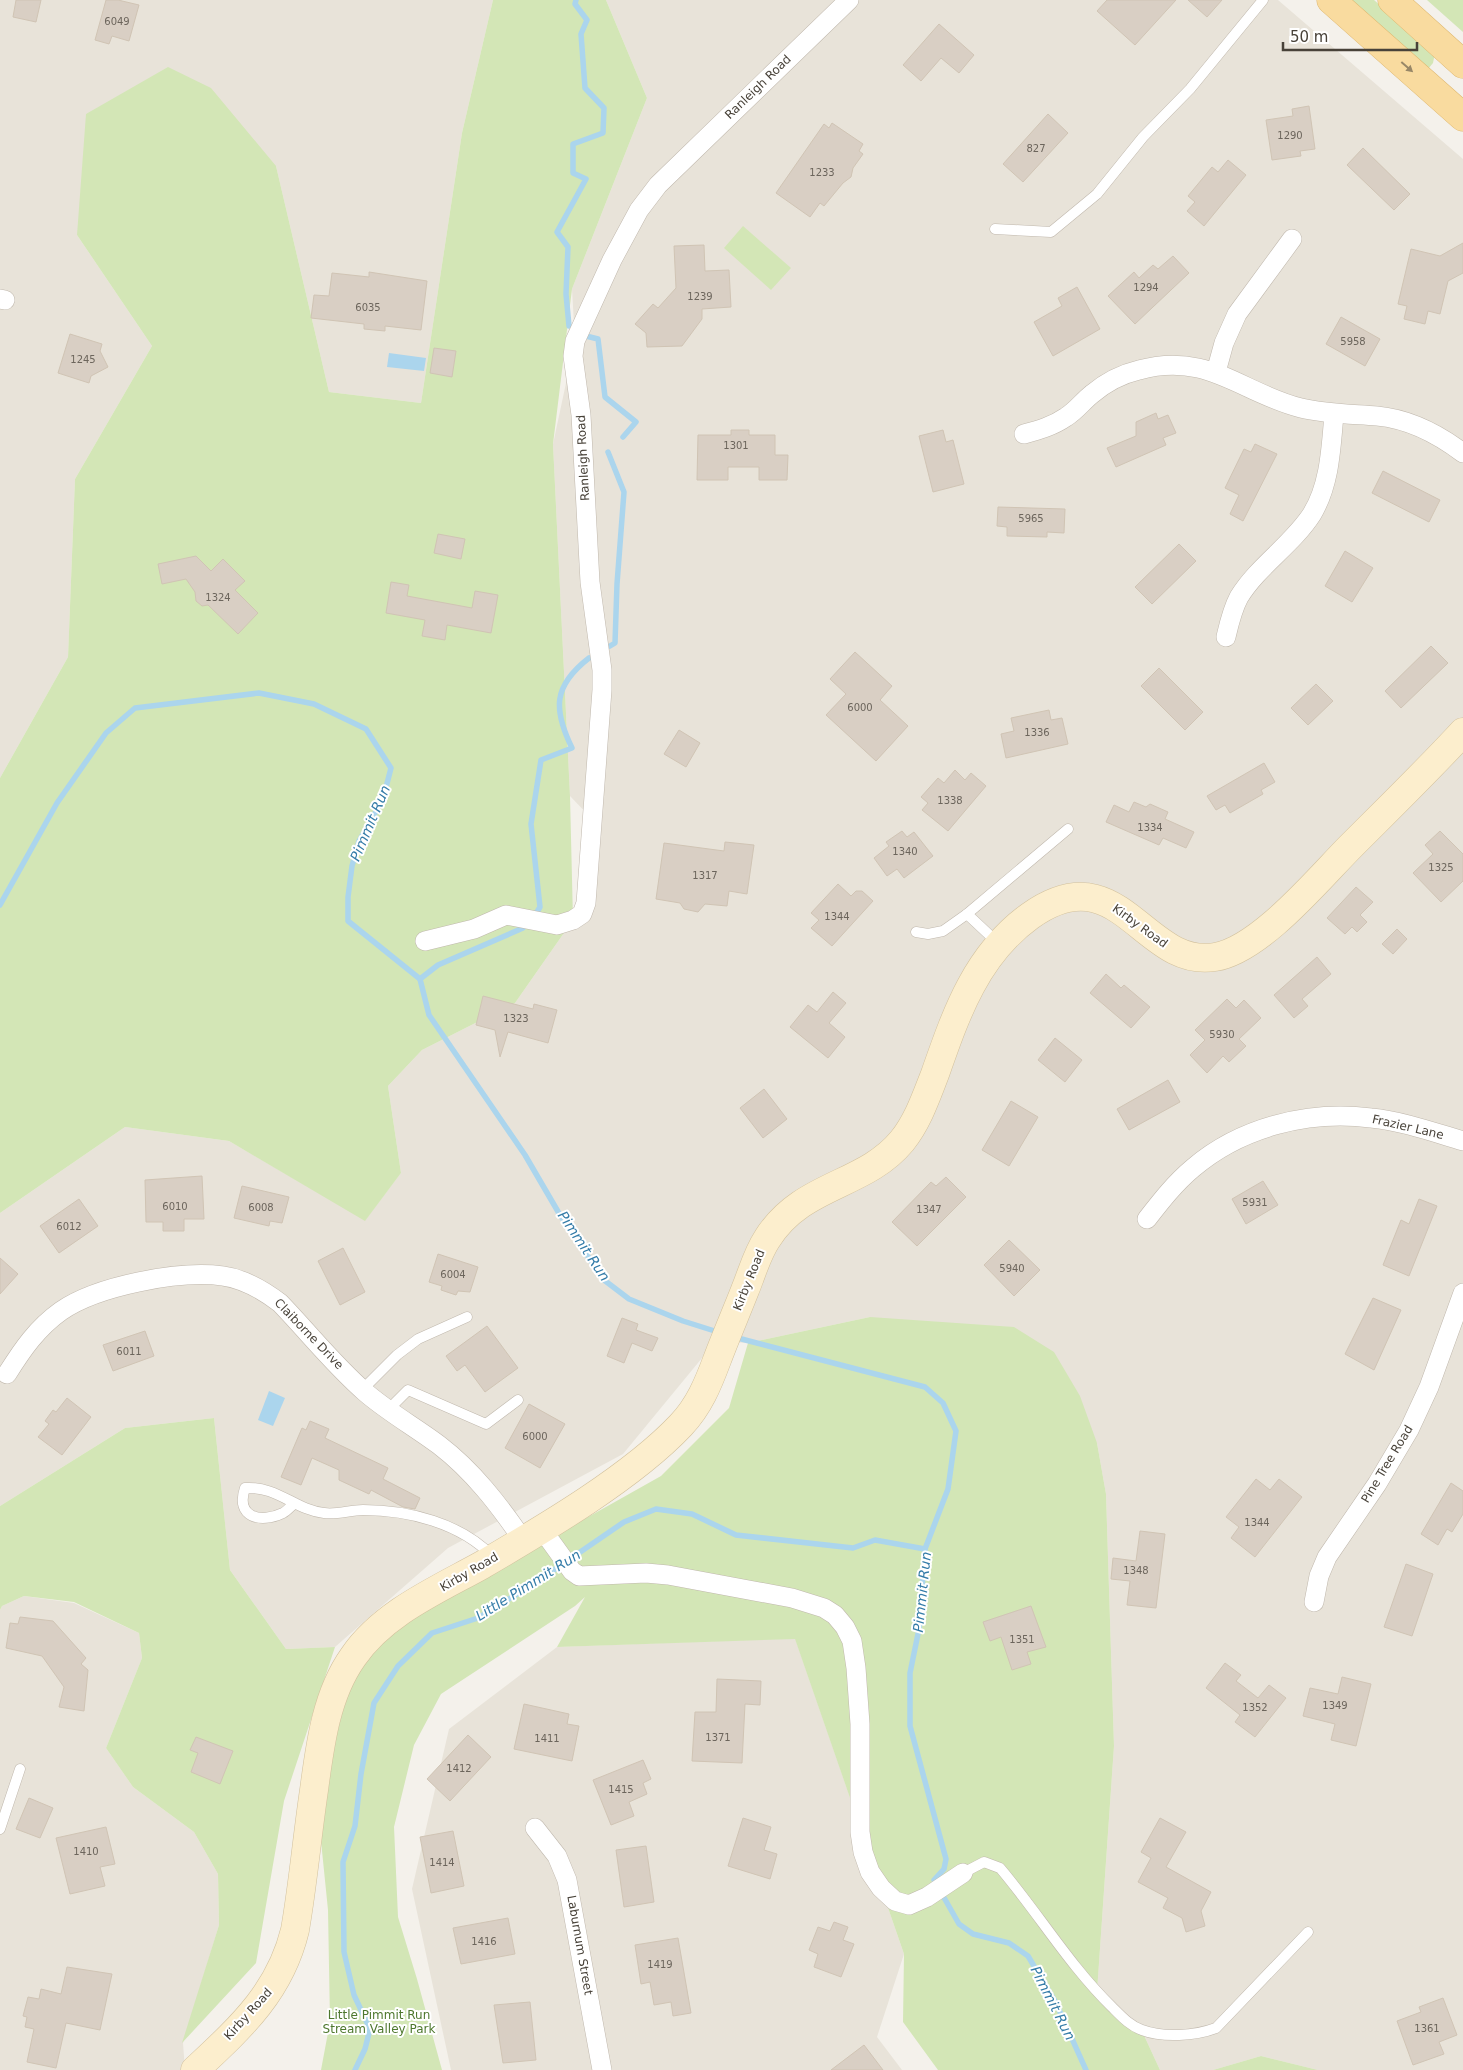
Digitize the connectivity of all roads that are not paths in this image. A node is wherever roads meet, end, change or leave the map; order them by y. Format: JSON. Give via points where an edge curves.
{"nodes":[{"id":1,"x":849,"y":0,"type":"edge"},
{"id":2,"x":1263,"y":0,"type":"edge"},
{"id":3,"x":1331,"y":0,"type":"edge"},
{"id":4,"x":1392,"y":0,"type":"edge"},
{"id":5,"x":1463,"y":64,"type":"edge"},
{"id":6,"x":1438,"y":94,"type":"junction"},
{"id":7,"x":1463,"y":117,"type":"edge"},
{"id":8,"x":995,"y":229,"type":"dead end"},
{"id":9,"x":1292,"y":239,"type":"dead end"},
{"id":10,"x":1216,"y":372,"type":"junction"},
{"id":11,"x":1334,"y":414,"type":"junction"},
{"id":12,"x":1024,"y":434,"type":"dead end"},
{"id":13,"x":1463,"y":453,"type":"edge"},
{"id":14,"x":1226,"y":637,"type":"dead end"},
{"id":15,"x":1463,"y":732,"type":"edge"},
{"id":16,"x":1068,"y":829,"type":"dead end"},
{"id":17,"x":967,"y":914,"type":"junction"},
{"id":18,"x":916,"y":932,"type":"dead end"},
{"id":19,"x":425,"y":941,"type":"dead end"},
{"id":20,"x":999,"y":944,"type":"junction"},
{"id":21,"x":1463,"y":1141,"type":"edge"},
{"id":22,"x":1147,"y":1219,"type":"dead end"},
{"id":23,"x":1463,"y":1293,"type":"edge"},
{"id":24,"x":467,"y":1317,"type":"dead end"},
{"id":25,"x":7,"y":1374,"type":"dead end"},
{"id":26,"x":362,"y":1390,"type":"junction"},
{"id":27,"x":518,"y":1400,"type":"dead end"},
{"id":28,"x":387,"y":1411,"type":"junction"},
{"id":29,"x":295,"y":1503,"type":"junction"},
{"id":30,"x":538,"y":1536,"type":"junction"},
{"id":31,"x":493,"y":1558,"type":"junction"},
{"id":32,"x":1314,"y":1602,"type":"dead end"},
{"id":33,"x":20,"y":1769,"type":"dead end"},
{"id":34,"x":0,"y":1828,"type":"edge"},
{"id":35,"x":535,"y":1828,"type":"dead end"},
{"id":36,"x":963,"y":1874,"type":"joint"},
{"id":37,"x":1308,"y":1932,"type":"dead end"},
{"id":38,"x":195,"y":2070,"type":"edge"},
{"id":39,"x":602,"y":2070,"type":"edge"}],
"edges":[{"from":1,"to":19,"type":"street","name":"Ranleigh Road","via":[[658,185],[639,210],[612,260],[575,341],[573,356],[581,415],[590,582],[602,670],[586,903],[582,914],[557,925],[506,916]]},
{"from":2,"to":8,"type":"lane","via":[[1097,194],[1051,232]]},
{"from":3,"to":6,"type":"main road","one_way":true},
{"from":4,"to":5,"type":"main road"},
{"from":5,"to":6,"type":"main road"},
{"from":6,"to":7,"type":"main road"},
{"from":9,"to":10,"type":"street","via":[[1237,314]]},
{"from":10,"to":11,"type":"street","via":[[1300,408]]},
{"from":10,"to":12,"type":"street","via":[[1164,365],[1138,370],[1113,380],[1049,427]]},
{"from":11,"to":13,"type":"street","via":[[1404,421],[1429,431]]},
{"from":11,"to":14,"type":"street","via":[[1330,462],[1324,488],[1313,512],[1299,533],[1240,597]]},
{"from":15,"to":20,"type":"main road","name":"Kirby Road","via":[[1274,922],[1230,953],[1207,958],[1185,955],[1161,942],[1118,908],[1092,898],[1070,898],[1041,909]]},
{"from":16,"to":17,"type":"lane"},
{"from":17,"to":18,"type":"lane","via":[[943,931]]},
{"from":17,"to":20,"type":"lane"},
{"from":20,"to":30,"type":"main road","name":"Kirby Road","via":[[981,966],[966,993],[918,1116],[902,1140],[875,1165],[809,1197],[781,1220],[758,1256],[698,1404],[676,1430]]},
{"from":21,"to":22,"type":"street","name":"Frazier Lane","via":[[1372,1118],[1324,1117],[1279,1124],[1221,1148],[1194,1167],[1170,1189]]},
{"from":23,"to":32,"type":"street","name":"Pine Tree Road","via":[[1429,1387],[1409,1430],[1327,1557]]},
{"from":24,"to":26,"type":"lane","via":[[418,1339]]},
{"from":25,"to":26,"type":"street","name":"Claiborne Drive","via":[[40,1328],[84,1298],[109,1288],[207,1275],[246,1282],[265,1291]]},
{"from":26,"to":28,"type":"street","name":"Claiborne Drive"},
{"from":27,"to":28,"type":"lane","via":[[486,1424],[408,1390]]},
{"from":28,"to":30,"type":"street","name":"Claiborne Drive","via":[[439,1445],[499,1506]]},
{"from":29,"to":29,"type":"lane","via":[[278,1493],[257,1488],[244,1488],[241,1498],[242,1508],[248,1515],[267,1517],[283,1513]]},
{"from":29,"to":31,"type":"lane","via":[[324,1513],[362,1510],[404,1513],[455,1529],[478,1542]]},
{"from":30,"to":31,"type":"main road","name":"Kirby Road"},
{"from":30,"to":36,"type":"street","name":"Claiborne Drive","via":[[572,1571],[586,1577],[646,1573],[668,1575],[792,1598],[824,1608],[835,1616],[852,1640],[856,1668],[860,1724],[860,1832],[870,1872],[895,1901],[909,1905]]},
{"from":31,"to":38,"type":"main road","name":"Kirby Road","via":[[387,1622],[362,1645],[346,1668],[334,1695],[318,1761],[295,1930],[287,1957],[276,1982],[259,2005]]},
{"from":33,"to":34,"type":"lane"},
{"from":35,"to":39,"type":"street","name":"Laburnum Street","via":[[557,1856],[567,1880]]},
{"from":36,"to":37,"type":"lane","via":[[984,1862],[1000,1868],[1096,1992],[1129,2024],[1142,2031],[1183,2035],[1216,2028]]}]}
